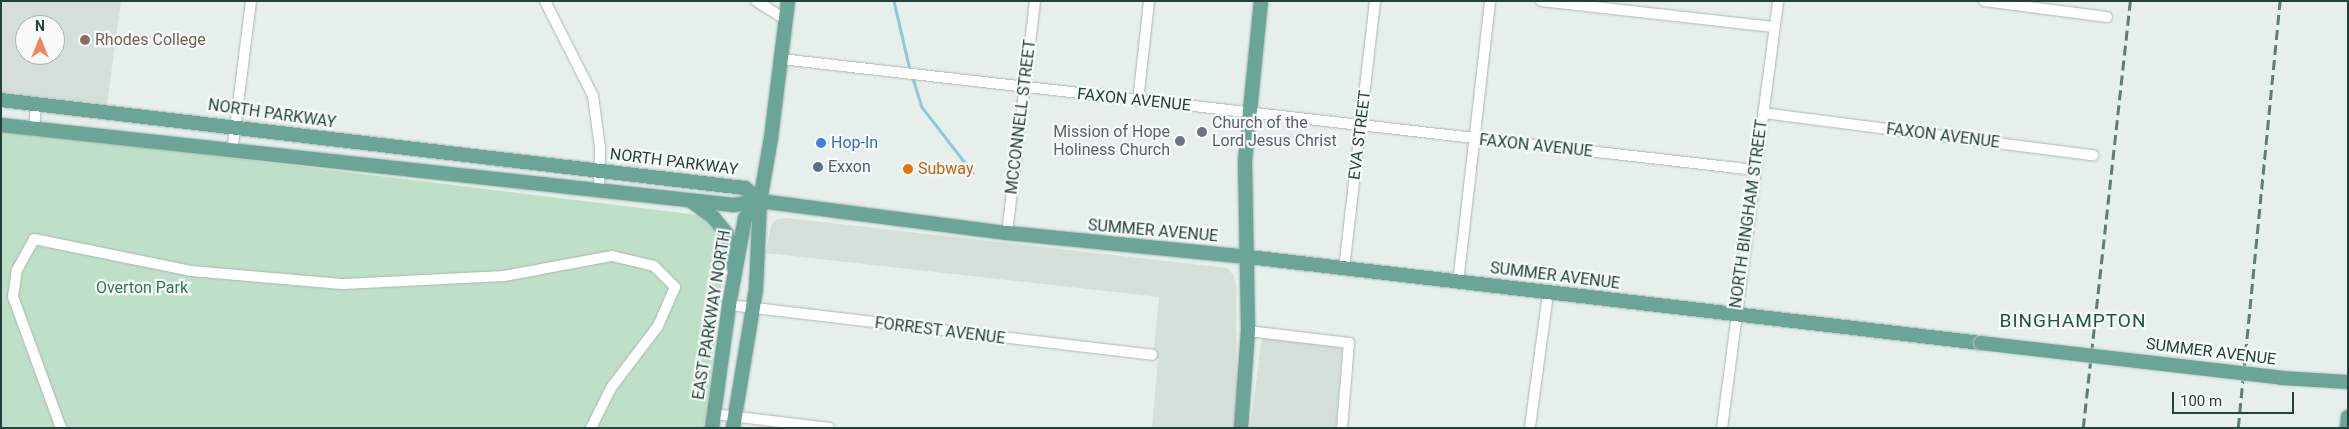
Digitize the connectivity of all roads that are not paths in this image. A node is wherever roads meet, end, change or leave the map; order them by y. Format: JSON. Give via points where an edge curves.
{"nodes":[{"id":1,"x":251,"y":1,"type":"edge"},
{"id":2,"x":545,"y":1,"type":"edge"},
{"id":3,"x":756,"y":1,"type":"edge"},
{"id":4,"x":788,"y":1,"type":"edge"},
{"id":5,"x":1035,"y":1,"type":"edge"},
{"id":6,"x":1150,"y":1,"type":"edge"},
{"id":7,"x":1261,"y":1,"type":"edge"},
{"id":8,"x":1375,"y":1,"type":"edge"},
{"id":9,"x":1490,"y":1,"type":"edge"},
{"id":10,"x":1541,"y":1,"type":"edge"},
{"id":11,"x":1778,"y":1,"type":"edge"},
{"id":12,"x":1984,"y":1,"type":"edge"},
{"id":13,"x":2057,"y":6,"type":"edge"},
{"id":14,"x":2107,"y":17,"type":"dead end"},
{"id":15,"x":786,"y":20,"type":"junction"},
{"id":16,"x":1774,"y":27,"type":"junction"},
{"id":17,"x":781,"y":59,"type":"junction"},
{"id":18,"x":1024,"y":88,"type":"junction"},
{"id":19,"x":1,"y":100,"type":"edge"},
{"id":20,"x":1138,"y":100,"type":"junction"},
{"id":21,"x":36,"y":104,"type":"junction"},
{"id":22,"x":1248,"y":113,"type":"junction"},
{"id":23,"x":1763,"y":113,"type":"junction"},
{"id":24,"x":1,"y":125,"type":"edge"},
{"id":25,"x":1361,"y":125,"type":"junction"},
{"id":26,"x":234,"y":126,"type":"junction"},
{"id":27,"x":34,"y":129,"type":"junction"},
{"id":28,"x":1474,"y":139,"type":"junction"},
{"id":29,"x":232,"y":152,"type":"junction"},
{"id":30,"x":2094,"y":155,"type":"dead end"},
{"id":31,"x":1755,"y":170,"type":"junction"},
{"id":32,"x":600,"y":172,"type":"junction"},
{"id":33,"x":599,"y":190,"type":"junction"},
{"id":34,"x":690,"y":200,"type":"junction"},
{"id":35,"x":760,"y":201,"type":"junction"},
{"id":36,"x":1007,"y":233,"type":"junction"},
{"id":37,"x":1249,"y":257,"type":"junction"},
{"id":38,"x":1344,"y":269,"type":"junction"},
{"id":39,"x":735,"y":271,"type":"junction"},
{"id":40,"x":1458,"y":283,"type":"junction"},
{"id":41,"x":1548,"y":293,"type":"junction"},
{"id":42,"x":729,"y":305,"type":"junction"},
{"id":43,"x":752,"y":309,"type":"junction"},
{"id":44,"x":1736,"y":315,"type":"junction"},
{"id":45,"x":1248,"y":331,"type":"junction"},
{"id":46,"x":1152,"y":355,"type":"dead end"},
{"id":47,"x":2348,"y":382,"type":"edge"},
{"id":48,"x":2348,"y":417,"type":"edge"},
{"id":49,"x":713,"y":421,"type":"edge"},
{"id":50,"x":734,"y":422,"type":"edge"},
{"id":51,"x":1530,"y":427,"type":"edge"},
{"id":52,"x":61,"y":428,"type":"edge"},
{"id":53,"x":591,"y":428,"type":"edge"},
{"id":54,"x":829,"y":428,"type":"edge"},
{"id":55,"x":1241,"y":428,"type":"edge"},
{"id":56,"x":1342,"y":428,"type":"edge"},
{"id":57,"x":1722,"y":428,"type":"edge"},
{"id":58,"x":2347,"y":428,"type":"edge"}],
"edges":[{"from":1,"to":26,"type":"street"},
{"from":2,"to":32,"type":"street","via":[[593,96]]},
{"from":3,"to":15,"type":"street"},
{"from":4,"to":15,"type":"main road"},
{"from":5,"to":18,"type":"street","name":"MCCONNELL STREET"},
{"from":6,"to":20,"type":"street"},
{"from":7,"to":22,"type":"main road"},
{"from":8,"to":25,"type":"street","name":"EVA STREET"},
{"from":9,"to":28,"type":"street"},
{"from":10,"to":16,"type":"street"},
{"from":11,"to":16,"type":"street","name":"NORTH BINGHAM STREET"},
{"from":12,"to":13,"type":"street"},
{"from":13,"to":14,"type":"street"},
{"from":15,"to":17,"type":"main road"},
{"from":16,"to":23,"type":"street","name":"NORTH BINGHAM STREET"},
{"from":17,"to":18,"type":"street","name":"FAXON AVENUE"},
{"from":17,"to":35,"type":"main road"},
{"from":18,"to":20,"type":"street","name":"FAXON AVENUE"},
{"from":18,"to":36,"type":"street","name":"MCCONNELL STREET"},
{"from":19,"to":21,"type":"main road","name":"NORTH PARKWAY"},
{"from":20,"to":22,"type":"street","name":"FAXON AVENUE"},
{"from":21,"to":26,"type":"main road","name":"NORTH PARKWAY"},
{"from":21,"to":27,"type":"street"},
{"from":22,"to":25,"type":"street","name":"FAXON AVENUE"},
{"from":22,"to":37,"type":"main road","via":[[1245,161]]},
{"from":23,"to":30,"type":"street","name":"FAXON AVENUE"},
{"from":23,"to":31,"type":"street","name":"NORTH BINGHAM STREET"},
{"from":24,"to":27,"type":"main road"},
{"from":25,"to":28,"type":"street","name":"FAXON AVENUE"},
{"from":25,"to":38,"type":"street","name":"EVA STREET"},
{"from":26,"to":29,"type":"street"},
{"from":26,"to":32,"type":"main road","name":"NORTH PARKWAY"},
{"from":27,"to":29,"type":"main road"},
{"from":28,"to":31,"type":"street","name":"FAXON AVENUE"},
{"from":28,"to":40,"type":"street"},
{"from":29,"to":33,"type":"main road"},
{"from":31,"to":44,"type":"street","name":"NORTH BINGHAM STREET"},
{"from":32,"to":33,"type":"street"},
{"from":32,"to":35,"type":"main road","name":"NORTH PARKWAY","via":[[745,188]]},
{"from":33,"to":34,"type":"main road"},
{"from":34,"to":35,"type":"main road","via":[[734,205]]},
{"from":34,"to":39,"type":"main road","via":[[714,217],[727,234]]},
{"from":35,"to":36,"type":"main road","name":"SUMMER AVENUE"},
{"from":35,"to":39,"type":"main road","name":"EAST PARKWAY NORTH","via":[[746,218]]},
{"from":35,"to":43,"type":"main road"},
{"from":36,"to":37,"type":"main road","name":"SUMMER AVENUE"},
{"from":37,"to":38,"type":"main road","name":"SUMMER AVENUE"},
{"from":37,"to":45,"type":"main road"},
{"from":38,"to":40,"type":"main road","name":"SUMMER AVENUE"},
{"from":39,"to":42,"type":"main road","name":"EAST PARKWAY NORTH"},
{"from":40,"to":41,"type":"main road","name":"SUMMER AVENUE"},
{"from":41,"to":44,"type":"main road","name":"SUMMER AVENUE"},
{"from":41,"to":51,"type":"street"},
{"from":42,"to":43,"type":"street","name":"FORREST AVENUE"},
{"from":42,"to":49,"type":"main road","name":"EAST PARKWAY NORTH"},
{"from":43,"to":46,"type":"street","name":"FORREST AVENUE"},
{"from":43,"to":50,"type":"main road"},
{"from":44,"to":47,"type":"main road","name":"SUMMER AVENUE","bridge":true,"via":[[2282,378]]},
{"from":44,"to":57,"type":"street","name":"NORTH BINGHAM STREET"},
{"from":45,"to":55,"type":"main road"},
{"from":45,"to":56,"type":"street","via":[[1350,343]]},
{"from":48,"to":58,"type":"main road"},
{"from":49,"to":50,"type":"street"},
{"from":50,"to":54,"type":"street"},
{"from":52,"to":53,"type":"street","via":[[13,297],[17,270],[34,239],[191,271],[344,284],[504,276],[612,256],[654,266],[675,287],[658,326],[611,388]]}]}
